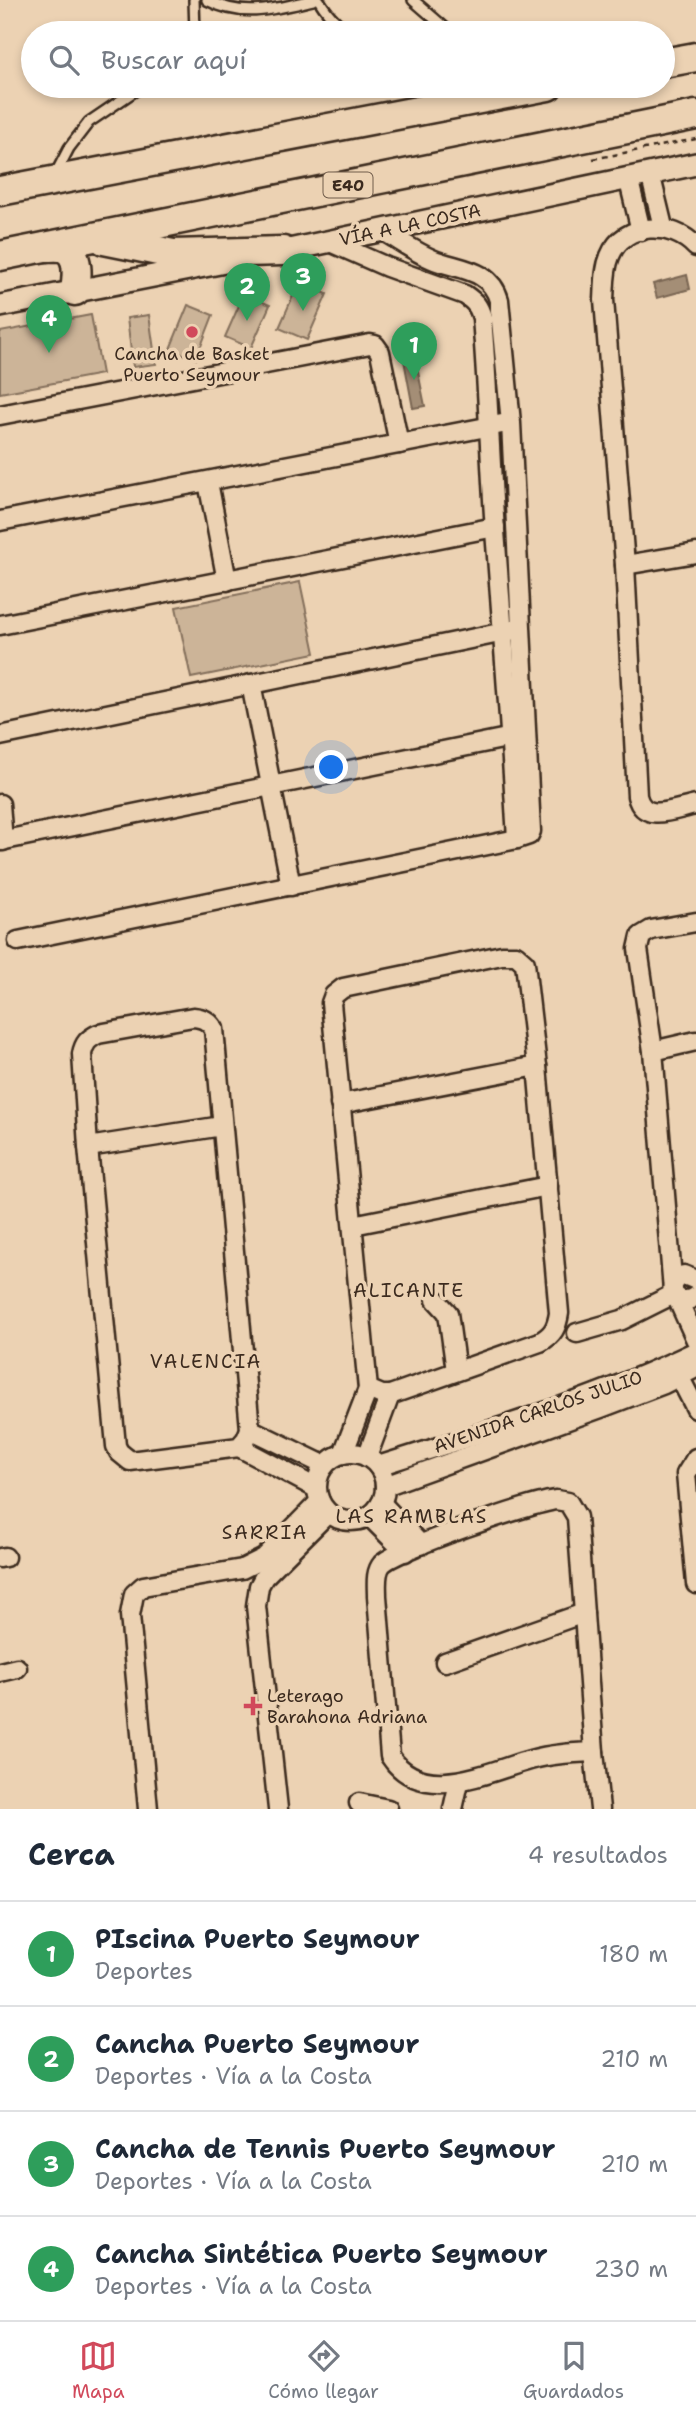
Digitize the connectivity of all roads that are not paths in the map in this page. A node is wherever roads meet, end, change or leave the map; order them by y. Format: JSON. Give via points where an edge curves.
{"nodes":[{"id":1,"x":194,"y":0,"type":"edge"},
{"id":2,"x":207,"y":0,"type":"edge"},
{"id":3,"x":313,"y":0,"type":"edge"},
{"id":4,"x":319,"y":0,"type":"edge"},
{"id":5,"x":412,"y":0,"type":"edge"},
{"id":6,"x":195,"y":21,"type":"edge"},
{"id":7,"x":336,"y":21,"type":"edge"},
{"id":8,"x":437,"y":21,"type":"edge"},
{"id":9,"x":696,"y":57,"type":"edge"},
{"id":10,"x":675,"y":61,"type":"edge"},
{"id":11,"x":124,"y":98,"type":"edge"},
{"id":12,"x":485,"y":98,"type":"edge"},
{"id":13,"x":696,"y":115,"type":"edge"},
{"id":14,"x":696,"y":164,"type":"edge"},
{"id":15,"x":650,"y":173,"type":"junction"},
{"id":16,"x":628,"y":177,"type":"junction"},
{"id":17,"x":53,"y":180,"type":"junction"},
{"id":18,"x":0,"y":191,"type":"edge"},
{"id":19,"x":663,"y":228,"type":"junction"},
{"id":20,"x":383,"y":231,"type":"junction"},
{"id":21,"x":640,"y":231,"type":"junction"},
{"id":22,"x":84,"y":239,"type":"junction"},
{"id":23,"x":330,"y":242,"type":"junction"},
{"id":24,"x":46,"y":247,"type":"junction"},
{"id":25,"x":696,"y":247,"type":"edge"},
{"id":26,"x":283,"y":251,"type":"junction"},
{"id":27,"x":0,"y":256,"type":"edge"},
{"id":28,"x":75,"y":291,"type":"junction"},
{"id":29,"x":0,"y":306,"type":"edge"},
{"id":30,"x":0,"y":415,"type":"edge"},
{"id":31,"x":511,"y":422,"type":"junction"},
{"id":32,"x":491,"y":426,"type":"junction"},
{"id":33,"x":399,"y":444,"type":"junction"},
{"id":34,"x":208,"y":482,"type":"junction"},
{"id":35,"x":0,"y":521,"type":"edge"},
{"id":36,"x":495,"y":527,"type":"junction"},
{"id":37,"x":696,"y":553,"type":"edge"},
{"id":38,"x":625,"y":565,"type":"junction"},
{"id":39,"x":227,"y":581,"type":"junction"},
{"id":40,"x":0,"y":625,"type":"edge"},
{"id":41,"x":512,"y":631,"type":"junction"},
{"id":42,"x":251,"y":684,"type":"junction"},
{"id":43,"x":0,"y":736,"type":"edge"},
{"id":44,"x":512,"y":737,"type":"junction"},
{"id":45,"x":271,"y":784,"type":"junction"},
{"id":46,"x":0,"y":804,"type":"edge"},
{"id":47,"x":696,"y":805,"type":"edge"},
{"id":48,"x":517,"y":839,"type":"junction"},
{"id":49,"x":1,"y":841,"type":"edge"},
{"id":50,"x":291,"y":886,"type":"junction"},
{"id":51,"x":696,"y":922,"type":"edge"},
{"id":52,"x":18,"y":941,"type":"dead end"},
{"id":53,"x":696,"y":1041,"type":"edge"},
{"id":54,"x":653,"y":1051,"type":"junction"},
{"id":55,"x":537,"y":1066,"type":"junction"},
{"id":56,"x":340,"y":1104,"type":"junction"},
{"id":57,"x":222,"y":1126,"type":"junction"},
{"id":58,"x":88,"y":1147,"type":"junction"},
{"id":59,"x":548,"y":1186,"type":"junction"},
{"id":60,"x":354,"y":1225,"type":"junction"},
{"id":61,"x":696,"y":1280,"type":"edge"},
{"id":62,"x":675,"y":1294,"type":"junction"},
{"id":63,"x":696,"y":1296,"type":"edge"},
{"id":64,"x":436,"y":1300,"type":"dead end"},
{"id":65,"x":577,"y":1333,"type":"dead end"},
{"id":66,"x":696,"y":1340,"type":"edge"},
{"id":67,"x":692,"y":1367,"type":"edge"},
{"id":68,"x":456,"y":1371,"type":"junction"},
{"id":69,"x":368,"y":1389,"type":"junction"},
{"id":70,"x":390,"y":1395,"type":"junction"},
{"id":71,"x":599,"y":1401,"type":"junction"},
{"id":72,"x":696,"y":1409,"type":"edge"},
{"id":73,"x":250,"y":1429,"type":"junction"},
{"id":74,"x":239,"y":1447,"type":"junction"},
{"id":75,"x":343,"y":1454,"type":"junction"},
{"id":76,"x":696,"y":1458,"type":"edge"},
{"id":77,"x":373,"y":1461,"type":"junction"},
{"id":78,"x":324,"y":1465,"type":"junction"},
{"id":79,"x":321,"y":1501,"type":"junction"},
{"id":80,"x":379,"y":1502,"type":"junction"},
{"id":81,"x":413,"y":1549,"type":"junction"},
{"id":82,"x":696,"y":1584,"type":"edge"},
{"id":83,"x":584,"y":1613,"type":"junction"},
{"id":84,"x":445,"y":1661,"type":"dead end"},
{"id":85,"x":594,"y":1752,"type":"junction"},
{"id":86,"x":459,"y":1782,"type":"junction"},
{"id":87,"x":359,"y":1803,"type":"dead end"},
{"id":88,"x":148,"y":1809,"type":"edge"},
{"id":89,"x":278,"y":1809,"type":"edge"},
{"id":90,"x":388,"y":1809,"type":"edge"},
{"id":91,"x":453,"y":1809,"type":"edge"},
{"id":92,"x":600,"y":1809,"type":"edge"}],
"edges":[{"from":1,"to":6,"type":"lane"},
{"from":2,"to":3,"type":"lane","via":[[223,9],[245,12]]},
{"from":4,"to":7,"type":"lane"},
{"from":5,"to":8,"type":"lane"},
{"from":9,"to":10,"type":"highway"},
{"from":11,"to":17,"type":"lane","via":[[89,122]]},
{"from":12,"to":17,"type":"highway"},
{"from":13,"to":22,"type":"highway","number":"E40"},
{"from":14,"to":15,"type":"street","name":"VÍA A LA COSTA"},
{"from":15,"to":16,"type":"street","name":"VÍA A LA COSTA"},
{"from":15,"to":19,"type":"street"},
{"from":16,"to":20,"type":"street","name":"VÍA A LA COSTA"},
{"from":16,"to":21,"type":"street"},
{"from":17,"to":18,"type":"highway"},
{"from":19,"to":21,"type":"street"},
{"from":19,"to":25,"type":"street"},
{"from":20,"to":23,"type":"street","name":"VÍA A LA COSTA"},
{"from":20,"to":31,"type":"street","via":[[432,259],[473,271],[491,283],[499,300]]},
{"from":21,"to":38,"type":"street","via":[[620,241],[609,257],[604,299]]},
{"from":22,"to":24,"type":"highway","number":"E40"},
{"from":22,"to":26,"type":"highway","via":[[111,240],[173,254]]},
{"from":23,"to":26,"type":"street","name":"VÍA A LA COSTA"},
{"from":23,"to":32,"type":"street","via":[[475,302],[482,318]]},
{"from":24,"to":27,"type":"highway","number":"E40"},
{"from":24,"to":28,"type":"highway","via":[[71,253],[77,276]]},
{"from":26,"to":28,"type":"street","name":"VÍA A LA COSTA"},
{"from":28,"to":29,"type":"street","name":"VÍA A LA COSTA"},
{"from":30,"to":33,"type":"street","via":[[370,344],[380,352]]},
{"from":31,"to":32,"type":"street"},
{"from":31,"to":41,"type":"street"},
{"from":32,"to":33,"type":"street"},
{"from":32,"to":36,"type":"street"},
{"from":33,"to":34,"type":"street"},
{"from":34,"to":35,"type":"street"},
{"from":34,"to":39,"type":"street"},
{"from":36,"to":39,"type":"street"},
{"from":36,"to":41,"type":"street"},
{"from":37,"to":38,"type":"street"},
{"from":38,"to":47,"type":"street","via":[[639,803],[651,814]]},
{"from":39,"to":40,"type":"street"},
{"from":41,"to":42,"type":"street"},
{"from":41,"to":44,"type":"street"},
{"from":41,"to":48,"type":"street","via":[[531,828],[529,835]]},
{"from":42,"to":43,"type":"street"},
{"from":42,"to":45,"type":"street"},
{"from":44,"to":45,"type":"street"},
{"from":44,"to":48,"type":"street"},
{"from":45,"to":49,"type":"street"},
{"from":45,"to":50,"type":"street"},
{"from":46,"to":49,"type":"street"},
{"from":48,"to":50,"type":"street"},
{"from":50,"to":52,"type":"street"},
{"from":51,"to":54,"type":"street","via":[[641,936],[638,949]]},
{"from":53,"to":54,"type":"street"},
{"from":54,"to":62,"type":"street"},
{"from":55,"to":56,"type":"street"},
{"from":55,"to":56,"type":"street","via":[[525,963],[516,955],[502,955],[343,988],[334,995]]},
{"from":55,"to":59,"type":"street"},
{"from":56,"to":60,"type":"street"},
{"from":57,"to":58,"type":"street"},
{"from":57,"to":58,"type":"street","via":[[214,1029],[202,1018],[193,1017],[98,1034],[83,1045]]},
{"from":57,"to":73,"type":"street"},
{"from":58,"to":74,"type":"street","via":[[119,1452],[130,1461]]},
{"from":59,"to":60,"type":"street"},
{"from":59,"to":68,"type":"street","via":[[556,1328],[540,1342]]},
{"from":60,"to":69,"type":"street"},
{"from":61,"to":62,"type":"street","via":[[680,1276],[674,1282]]},
{"from":62,"to":63,"type":"street","via":[[685,1301]]},
{"from":62,"to":65,"type":"street","via":[[637,1314]]},
{"from":62,"to":66,"type":"street"},
{"from":64,"to":68,"type":"street","via":[[448,1313]]},
{"from":67,"to":71,"type":"street","name":"AVENIDA CARLOS JULIO"},
{"from":67,"to":71,"type":"street","name":"AVENIDA CARLOS JULIO","via":[[651,1373]]},
{"from":67,"to":72,"type":"street"},
{"from":68,"to":70,"type":"street"},
{"from":69,"to":70,"type":"street"},
{"from":69,"to":75,"type":"street"},
{"from":70,"to":77,"type":"street"},
{"from":71,"to":77,"type":"street","name":"AVENIDA CARLOS JULIO"},
{"from":71,"to":80,"type":"street","name":"AVENIDA CARLOS JULIO"},
{"from":73,"to":74,"type":"street"},
{"from":73,"to":78,"type":"street"},
{"from":74,"to":79,"type":"street"},
{"from":75,"to":77,"type":"street","via":[[360,1454]]},
{"from":75,"to":78,"type":"street"},
{"from":76,"to":82,"type":"street","via":[[686,1474]]},
{"from":77,"to":80,"type":"street","via":[[383,1475]]},
{"from":78,"to":79,"type":"street"},
{"from":79,"to":80,"type":"street","via":[[348,1521],[356,1521]]},
{"from":79,"to":88,"type":"street","via":[[264,1558],[243,1569],[143,1586],[134,1594],[130,1615]]},
{"from":79,"to":89,"type":"street","via":[[259,1586],[256,1606]]},
{"from":80,"to":81,"type":"street"},
{"from":81,"to":83,"type":"street","via":[[540,1502],[568,1502],[577,1517]]},
{"from":81,"to":86,"type":"street","via":[[382,1564],[377,1580],[390,1756],[403,1771],[419,1778]]},
{"from":83,"to":84,"type":"street"},
{"from":83,"to":85,"type":"street"},
{"from":85,"to":86,"type":"street","via":[[530,1760]]},
{"from":85,"to":92,"type":"street"},
{"from":86,"to":91,"type":"street"},
{"from":87,"to":90,"type":"street"}]}
